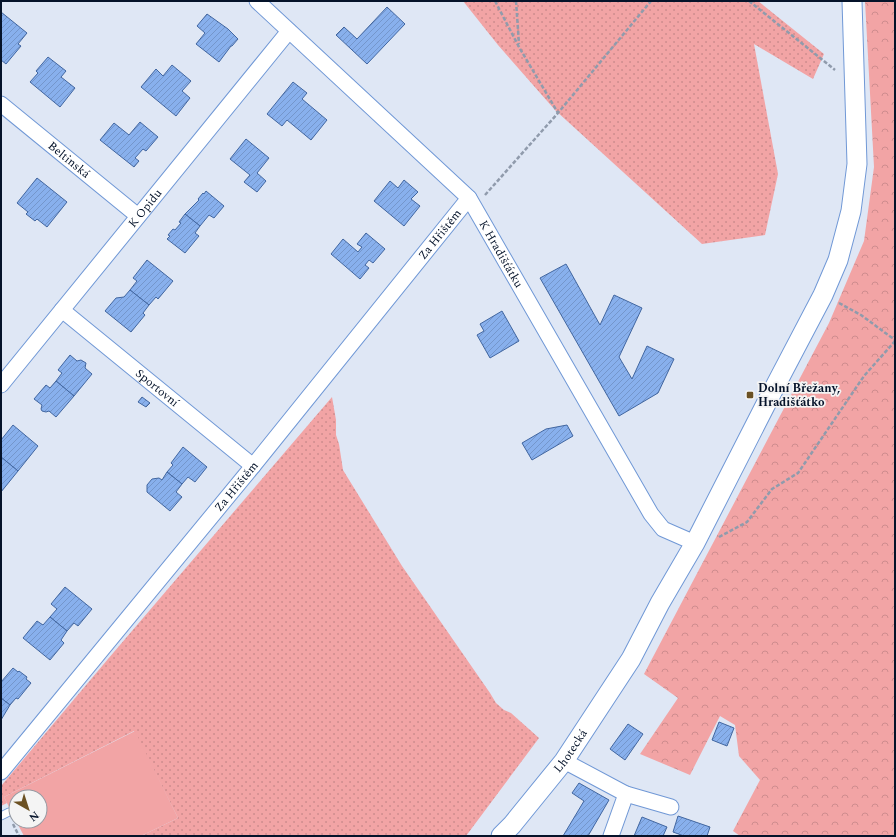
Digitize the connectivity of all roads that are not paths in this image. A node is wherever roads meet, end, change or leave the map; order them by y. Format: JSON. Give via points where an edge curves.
{"nodes":[{"id":1,"x":257,"y":1,"type":"edge"},
{"id":2,"x":852,"y":1,"type":"edge"},
{"id":3,"x":289,"y":31,"type":"junction"},
{"id":4,"x":1,"y":104,"type":"edge"},
{"id":5,"x":469,"y":198,"type":"junction"},
{"id":6,"x":138,"y":216,"type":"junction"},
{"id":7,"x":62,"y":310,"type":"junction"},
{"id":8,"x":1,"y":386,"type":"edge"},
{"id":9,"x":253,"y":466,"type":"junction"},
{"id":10,"x":695,"y":543,"type":"junction"},
{"id":11,"x":564,"y":761,"type":"junction"},
{"id":12,"x":1,"y":772,"type":"edge"},
{"id":13,"x":626,"y":794,"type":"junction"},
{"id":14,"x":671,"y":807,"type":"dead end"},
{"id":15,"x":8,"y":812,"type":"dead end"},
{"id":16,"x":1,"y":816,"type":"edge"},
{"id":17,"x":502,"y":836,"type":"edge"},
{"id":18,"x":611,"y":836,"type":"edge"}],
"edges":[{"from":1,"to":3,"type":"street","name":"K Hradišťátku"},
{"from":2,"to":10,"type":"street","name":"Lhotecká","via":[[857,164],[851,211],[838,260],[823,295]]},
{"from":3,"to":5,"type":"street","name":"K Hradišťátku"},
{"from":3,"to":6,"type":"street","name":"K Opidu"},
{"from":4,"to":6,"type":"street","name":"Beltinská"},
{"from":5,"to":9,"type":"street","name":"Za Hřištěm"},
{"from":5,"to":10,"type":"street","name":"K Hradišťátku","via":[[651,514],[663,529]]},
{"from":6,"to":7,"type":"street","name":"K Opidu"},
{"from":7,"to":8,"type":"street","name":"K Opidu"},
{"from":7,"to":9,"type":"street","name":"Sportovní"},
{"from":9,"to":12,"type":"street","name":"Za Hřištěm"},
{"from":10,"to":11,"type":"street","name":"Lhotecká","via":[[631,659]]},
{"from":11,"to":13,"type":"street"},
{"from":11,"to":17,"type":"street","name":"Lhotecká"},
{"from":13,"to":14,"type":"street"},
{"from":13,"to":18,"type":"street"},
{"from":15,"to":16,"type":"lane"}]}
